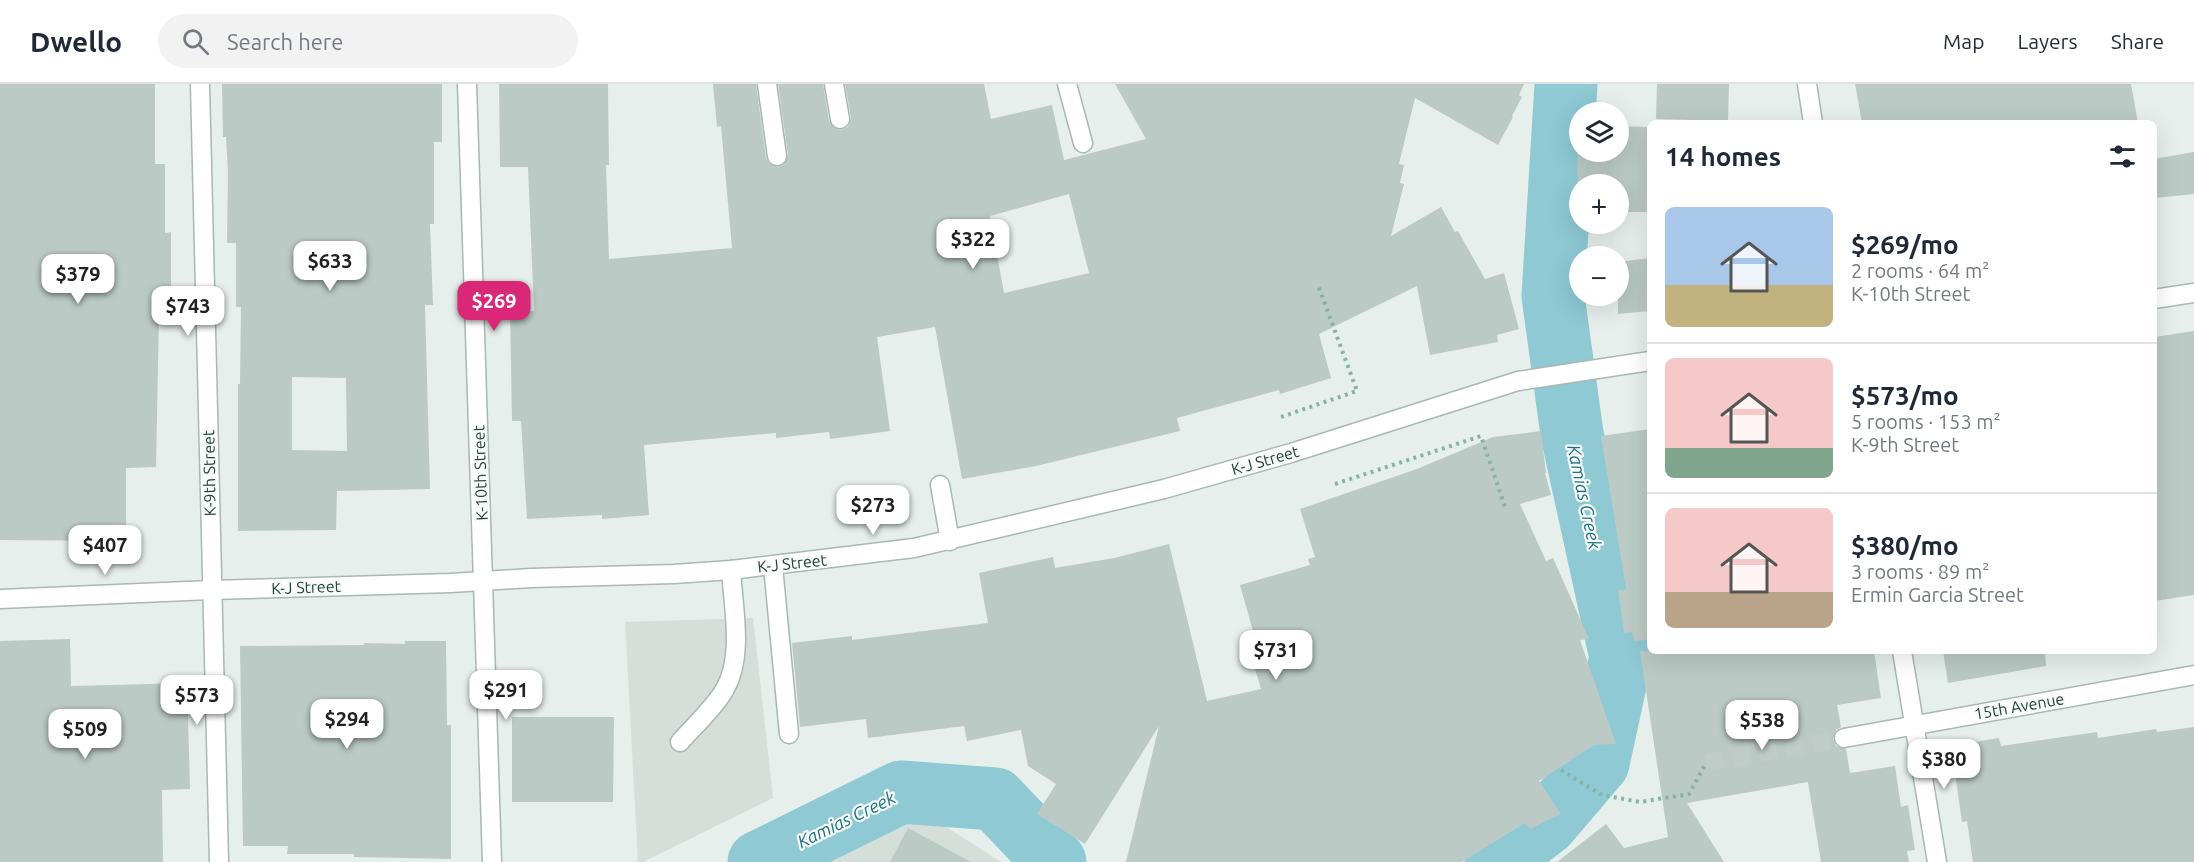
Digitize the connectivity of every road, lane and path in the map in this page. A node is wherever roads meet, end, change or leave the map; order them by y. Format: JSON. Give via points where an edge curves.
{"nodes":[{"id":1,"x":200,"y":84,"type":"edge"},
{"id":2,"x":467,"y":84,"type":"edge"},
{"id":3,"x":767,"y":84,"type":"edge"},
{"id":4,"x":834,"y":84,"type":"edge"},
{"id":5,"x":1068,"y":84,"type":"edge"},
{"id":6,"x":1807,"y":84,"type":"edge"},
{"id":7,"x":840,"y":119,"type":"dead end"},
{"id":8,"x":1813,"y":120,"type":"edge"},
{"id":9,"x":1083,"y":143,"type":"dead end"},
{"id":10,"x":777,"y":156,"type":"dead end"},
{"id":11,"x":1318,"y":285,"type":"dead end"},
{"id":12,"x":2194,"y":293,"type":"edge"},
{"id":13,"x":2157,"y":299,"type":"edge"},
{"id":14,"x":1647,"y":362,"type":"edge"},
{"id":15,"x":1290,"y":414,"type":"junction"},
{"id":16,"x":1281,"y":417,"type":"dead end"},
{"id":17,"x":1293,"y":422,"type":"dead end"},
{"id":18,"x":1335,"y":484,"type":"dead end"},
{"id":19,"x":940,"y":485,"type":"dead end"},
{"id":20,"x":1505,"y":507,"type":"dead end"},
{"id":21,"x":950,"y":541,"type":"junction"},
{"id":22,"x":773,"y":566,"type":"junction"},
{"id":23,"x":731,"y":570,"type":"junction"},
{"id":24,"x":484,"y":581,"type":"junction"},
{"id":25,"x":211,"y":590,"type":"junction"},
{"id":26,"x":0,"y":599,"type":"edge"},
{"id":27,"x":1903,"y":654,"type":"edge"},
{"id":28,"x":2194,"y":675,"type":"edge"},
{"id":29,"x":1915,"y":724,"type":"junction"},
{"id":30,"x":789,"y":734,"type":"dead end"},
{"id":31,"x":1844,"y":738,"type":"tunnel mouth"},
{"id":32,"x":680,"y":742,"type":"dead end"},
{"id":33,"x":1706,"y":763,"type":"dead end"},
{"id":34,"x":1561,"y":770,"type":"dead end"},
{"id":35,"x":219,"y":862,"type":"edge"},
{"id":36,"x":492,"y":862,"type":"edge"},
{"id":37,"x":1937,"y":862,"type":"edge"}],
"edges":[{"from":1,"to":25,"type":"street","name":"K-9th Street"},
{"from":2,"to":24,"type":"street","name":"K-10th Street"},
{"from":3,"to":10,"type":"street"},
{"from":4,"to":7,"type":"street"},
{"from":5,"to":9,"type":"street"},
{"from":6,"to":8,"type":"street"},
{"from":11,"to":15,"type":"path","via":[[1357,391]]},
{"from":12,"to":13,"type":"street"},
{"from":14,"to":21,"type":"street","name":"K-J Street","via":[[1518,381],[1292,453]]},
{"from":15,"to":16,"type":"path"},
{"from":15,"to":17,"type":"path"},
{"from":18,"to":20,"type":"path","via":[[1481,436]]},
{"from":19,"to":21,"type":"street"},
{"from":21,"to":22,"type":"street","name":"K-J Street"},
{"from":22,"to":23,"type":"street","name":"K-J Street"},
{"from":22,"to":30,"type":"street"},
{"from":23,"to":24,"type":"street","name":"K-J Street"},
{"from":23,"to":32,"type":"street","via":[[734,667],[725,690]]},
{"from":24,"to":25,"type":"street","name":"K-J Street"},
{"from":24,"to":36,"type":"street","name":"K-10th Street"},
{"from":25,"to":26,"type":"street","name":"K-J Street"},
{"from":25,"to":35,"type":"street","name":"K-9th Street"},
{"from":27,"to":29,"type":"street"},
{"from":28,"to":29,"type":"street","name":"15th Avenue"},
{"from":29,"to":31,"type":"street","name":"15th Avenue"},
{"from":29,"to":37,"type":"street"},
{"from":33,"to":34,"type":"path","via":[[1689,794],[1640,802],[1602,795]]}]}
